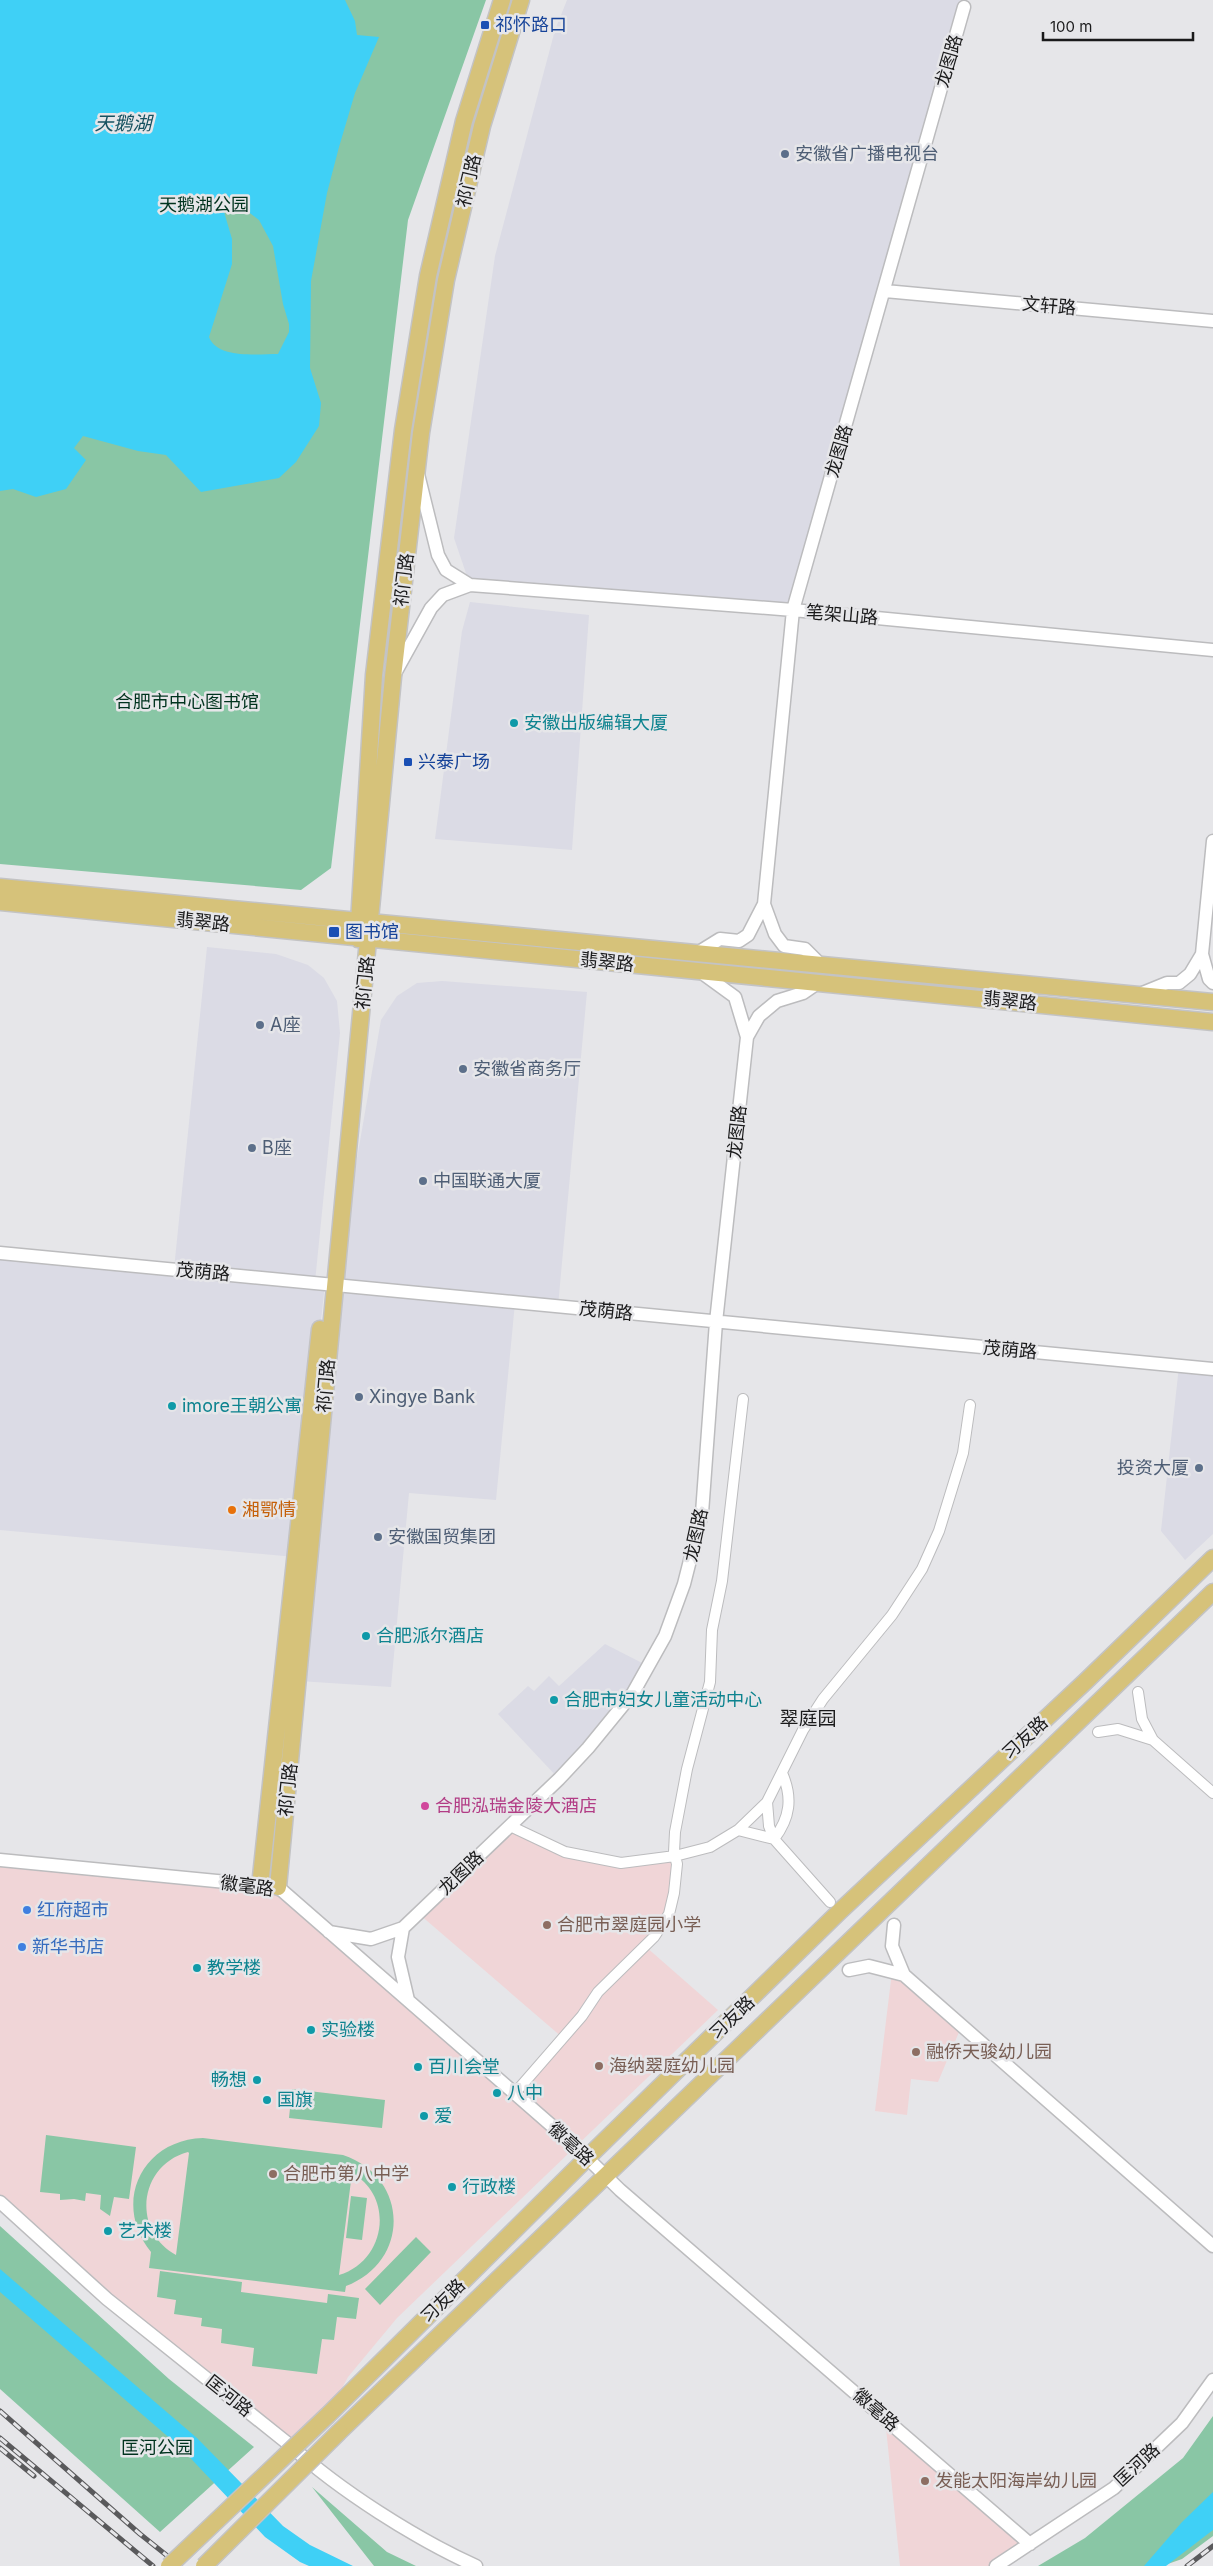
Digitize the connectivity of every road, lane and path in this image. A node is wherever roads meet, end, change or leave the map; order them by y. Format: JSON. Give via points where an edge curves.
{"nodes":[{"id":1,"x":502,"y":0,"type":"edge"},
{"id":2,"x":521,"y":0,"type":"edge"},
{"id":3,"x":964,"y":2,"type":"edge"},
{"id":4,"x":885,"y":291,"type":"junction"},
{"id":5,"x":1213,"y":321,"type":"edge"},
{"id":6,"x":417,"y":468,"type":"junction"},
{"id":7,"x":470,"y":585,"type":"junction"},
{"id":8,"x":793,"y":610,"type":"junction"},
{"id":9,"x":1213,"y":650,"type":"edge"},
{"id":10,"x":393,"y":677,"type":"junction"},
{"id":11,"x":1213,"y":841,"type":"edge"},
{"id":12,"x":0,"y":886,"type":"edge"},
{"id":13,"x":0,"y":902,"type":"edge"},
{"id":14,"x":764,"y":904,"type":"junction"},
{"id":15,"x":365,"y":921,"type":"junction"},
{"id":16,"x":364,"y":938,"type":"junction"},
{"id":17,"x":699,"y":952,"type":"junction"},
{"id":18,"x":1202,"y":954,"type":"junction"},
{"id":19,"x":819,"y":963,"type":"junction"},
{"id":20,"x":697,"y":970,"type":"junction"},
{"id":21,"x":818,"y":982,"type":"junction"},
{"id":22,"x":1213,"y":983,"type":"edge"},
{"id":23,"x":1140,"y":994,"type":"junction"},
{"id":24,"x":1213,"y":1002,"type":"edge"},
{"id":25,"x":1213,"y":1022,"type":"edge"},
{"id":26,"x":747,"y":1037,"type":"junction"},
{"id":27,"x":0,"y":1253,"type":"edge"},
{"id":28,"x":330,"y":1284,"type":"junction"},
{"id":29,"x":716,"y":1322,"type":"junction"},
{"id":30,"x":1213,"y":1369,"type":"edge"},
{"id":31,"x":743,"y":1399,"type":"dead end"},
{"id":32,"x":970,"y":1405,"type":"dead end"},
{"id":33,"x":1213,"y":1558,"type":"edge"},
{"id":34,"x":1213,"y":1592,"type":"edge"},
{"id":35,"x":1138,"y":1692,"type":"dead end"},
{"id":36,"x":1098,"y":1732,"type":"dead end"},
{"id":37,"x":1152,"y":1740,"type":"junction"},
{"id":38,"x":782,"y":1773,"type":"junction"},
{"id":39,"x":1213,"y":1793,"type":"edge"},
{"id":40,"x":768,"y":1802,"type":"junction"},
{"id":41,"x":510,"y":1826,"type":"junction"},
{"id":42,"x":738,"y":1830,"type":"junction"},
{"id":43,"x":774,"y":1839,"type":"junction"},
{"id":44,"x":675,"y":1856,"type":"junction"},
{"id":45,"x":0,"y":1860,"type":"edge"},
{"id":46,"x":260,"y":1886,"type":"junction"},
{"id":47,"x":278,"y":1888,"type":"junction"},
{"id":48,"x":830,"y":1902,"type":"dead end"},
{"id":49,"x":894,"y":1925,"type":"dead end"},
{"id":50,"x":403,"y":1928,"type":"junction"},
{"id":51,"x":328,"y":1932,"type":"junction"},
{"id":52,"x":849,"y":1970,"type":"dead end"},
{"id":53,"x":904,"y":1975,"type":"junction"},
{"id":54,"x":408,"y":2000,"type":"junction"},
{"id":55,"x":515,"y":2093,"type":"junction"},
{"id":56,"x":587,"y":2158,"type":"junction"},
{"id":57,"x":607,"y":2177,"type":"junction"},
{"id":58,"x":0,"y":2202,"type":"edge"},
{"id":59,"x":1213,"y":2246,"type":"edge"},
{"id":60,"x":1213,"y":2380,"type":"edge"},
{"id":61,"x":1030,"y":2544,"type":"junction"},
{"id":62,"x":169,"y":2566,"type":"edge"},
{"id":63,"x":204,"y":2566,"type":"edge"},
{"id":64,"x":476,"y":2566,"type":"edge"},
{"id":65,"x":996,"y":2566,"type":"edge"}],
"edges":[{"from":1,"to":15,"type":"main road","name":"祁门路","via":[[464,121],[428,276],[403,430],[374,675]]},
{"from":2,"to":6,"type":"main road","name":"祁门路","via":[[482,126],[446,280]]},
{"from":3,"to":4,"type":"street","name":"龙图路"},
{"from":4,"to":5,"type":"street","name":"文轩路"},
{"from":4,"to":8,"type":"street","name":"龙图路"},
{"from":6,"to":7,"type":"street","via":[[438,554],[446,570]]},
{"from":6,"to":10,"type":"main road","name":"祁门路"},
{"from":7,"to":8,"type":"street","name":"笔架山路"},
{"from":7,"to":10,"type":"street","via":[[442,595],[431,608]]},
{"from":8,"to":9,"type":"street","name":"笔架山路"},
{"from":8,"to":14,"type":"street","name":"龙图路"},
{"from":10,"to":15,"type":"main road","name":"祁门路"},
{"from":11,"to":18,"type":"street"},
{"from":12,"to":15,"type":"main road","name":"翡翠路"},
{"from":13,"to":16,"type":"main road","name":"翡翠路"},
{"from":14,"to":17,"type":"street","via":[[748,935],[739,941],[720,939]]},
{"from":14,"to":19,"type":"street","via":[[775,934],[784,946],[805,949]]},
{"from":15,"to":16,"type":"main road","name":"祁门路"},
{"from":15,"to":17,"type":"main road","name":"翡翠路"},
{"from":16,"to":20,"type":"main road","name":"翡翠路"},
{"from":16,"to":28,"type":"main road","name":"祁门路"},
{"from":17,"to":19,"type":"main road","name":"翡翠路"},
{"from":18,"to":22,"type":"street"},
{"from":18,"to":23,"type":"street","via":[[1190,974],[1179,984],[1167,983]]},
{"from":19,"to":23,"type":"main road","name":"翡翠路"},
{"from":20,"to":21,"type":"main road","name":"翡翠路"},
{"from":20,"to":26,"type":"street","via":[[734,997]]},
{"from":21,"to":25,"type":"main road","name":"翡翠路"},
{"from":21,"to":26,"type":"street","via":[[803,993],[777,1001],[759,1016]]},
{"from":23,"to":24,"type":"main road","name":"翡翠路"},
{"from":26,"to":29,"type":"street","name":"龙图路"},
{"from":27,"to":28,"type":"street","name":"茂荫路"},
{"from":28,"to":29,"type":"street","name":"茂荫路"},
{"from":28,"to":46,"type":"main road","name":"祁门路"},
{"from":28,"to":47,"type":"main road","name":"祁门路"},
{"from":29,"to":30,"type":"street","name":"茂荫路"},
{"from":29,"to":41,"type":"street","name":"龙图路","via":[[702,1513],[684,1584],[665,1636],[633,1693],[565,1773]]},
{"from":31,"to":44,"type":"street","via":[[722,1581],[712,1630],[710,1682],[687,1769],[675,1832]]},
{"from":32,"to":38,"type":"street","via":[[963,1453],[939,1531],[922,1569],[892,1615],[823,1699]]},
{"from":33,"to":56,"type":"main road","name":"习友路","via":[[1086,1682],[839,1912]]},
{"from":34,"to":57,"type":"main road","name":"习友路","via":[[855,1934]]},
{"from":35,"to":37,"type":"street","via":[[1142,1719]]},
{"from":36,"to":37,"type":"street","via":[[1118,1729]]},
{"from":37,"to":39,"type":"street"},
{"from":38,"to":40,"type":"street"},
{"from":38,"to":43,"type":"street","via":[[788,1787],[790,1806],[782,1829]]},
{"from":40,"to":42,"type":"street"},
{"from":40,"to":43,"type":"street","via":[[769,1826]]},
{"from":41,"to":44,"type":"street","via":[[565,1852],[591,1859],[621,1863]]},
{"from":41,"to":50,"type":"street","name":"龙图路"},
{"from":42,"to":43,"type":"street"},
{"from":42,"to":44,"type":"street","via":[[710,1847]]},
{"from":43,"to":48,"type":"street"},
{"from":44,"to":55,"type":"street","via":[[677,1864],[669,1914],[654,1936],[598,1992],[582,2016]]},
{"from":45,"to":46,"type":"street","name":"徽毫路"},
{"from":46,"to":47,"type":"street","name":"徽毫路"},
{"from":47,"to":51,"type":"street","name":"徽毫路"},
{"from":49,"to":53,"type":"street","via":[[892,1946]]},
{"from":50,"to":51,"type":"street","via":[[371,1939]]},
{"from":50,"to":54,"type":"street","via":[[398,1957]]},
{"from":51,"to":54,"type":"street","name":"徽毫路"},
{"from":52,"to":53,"type":"street","via":[[869,1966]]},
{"from":53,"to":59,"type":"street"},
{"from":54,"to":55,"type":"street","name":"徽毫路"},
{"from":55,"to":56,"type":"street","name":"徽毫路"},
{"from":56,"to":57,"type":"street","name":"徽毫路"},
{"from":56,"to":62,"type":"main road","name":"习友路","bridge":true,"via":[[328,2415]]},
{"from":57,"to":61,"type":"street","name":"徽毫路"},
{"from":57,"to":63,"type":"main road","name":"习友路","bridge":true,"via":[[339,2432]]},
{"from":58,"to":64,"type":"street","name":"匡河路","via":[[107,2299],[311,2464],[448,2554]]},
{"from":60,"to":61,"type":"street","name":"匡河路","via":[[1182,2423],[1114,2488]]},
{"from":61,"to":65,"type":"street","name":"匡河路"}]}
